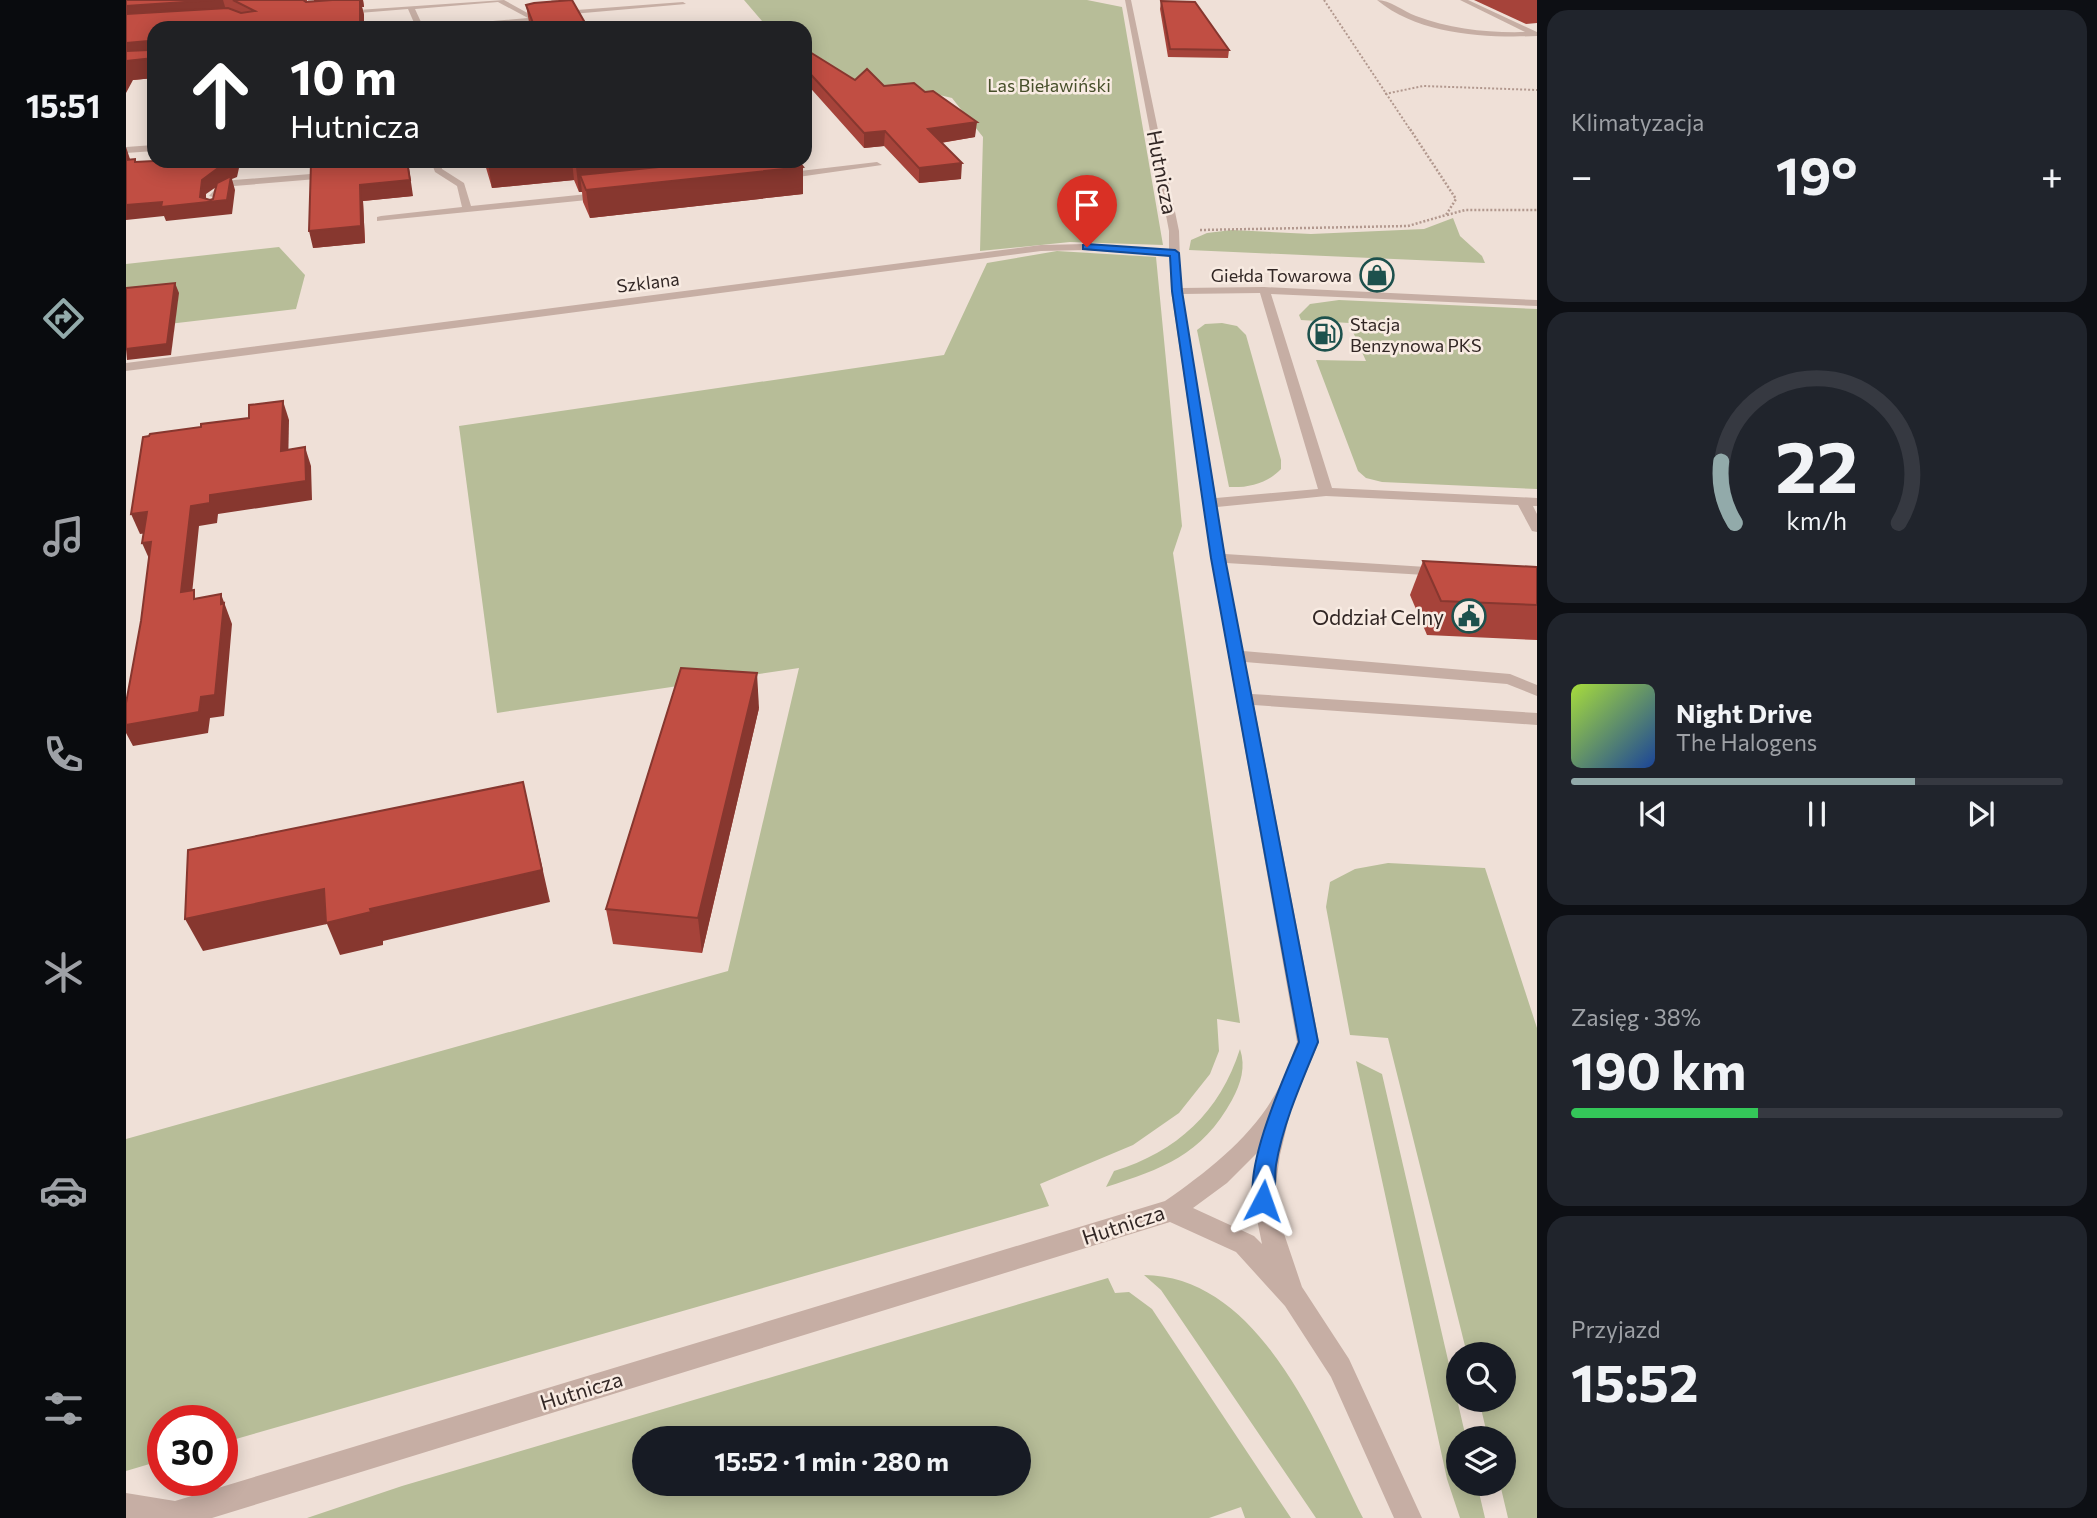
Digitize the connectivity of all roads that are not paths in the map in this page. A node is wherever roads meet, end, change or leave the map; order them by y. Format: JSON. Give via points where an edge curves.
{"nodes":[{"id":1,"x":311,"y":0,"type":"edge"},
{"id":2,"x":554,"y":0,"type":"edge"},
{"id":3,"x":1128,"y":0,"type":"edge"},
{"id":4,"x":1380,"y":0,"type":"edge"},
{"id":5,"x":1463,"y":0,"type":"edge"},
{"id":6,"x":434,"y":3,"type":"edge"},
{"id":7,"x":683,"y":4,"type":"dead end"},
{"id":8,"x":411,"y":7,"type":"junction"},
{"id":9,"x":417,"y":21,"type":"edge"},
{"id":10,"x":523,"y":21,"type":"edge"},
{"id":11,"x":1535,"y":34,"type":"edge"},
{"id":12,"x":147,"y":148,"type":"edge"},
{"id":13,"x":126,"y":150,"type":"edge"},
{"id":14,"x":877,"y":165,"type":"dead end"},
{"id":15,"x":366,"y":168,"type":"edge"},
{"id":16,"x":438,"y":168,"type":"edge"},
{"id":17,"x":793,"y":168,"type":"edge"},
{"id":18,"x":798,"y":174,"type":"junction"},
{"id":19,"x":785,"y":176,"type":"edge"},
{"id":20,"x":619,"y":193,"type":"edge"},
{"id":21,"x":467,"y":209,"type":"junction"},
{"id":22,"x":212,"y":210,"type":"edge"},
{"id":23,"x":381,"y":219,"type":"dead end"},
{"id":24,"x":1175,"y":253,"type":"junction"},
{"id":25,"x":1264,"y":290,"type":"junction"},
{"id":26,"x":1177,"y":291,"type":"junction"},
{"id":27,"x":1537,"y":303,"type":"edge"},
{"id":28,"x":126,"y":367,"type":"edge"},
{"id":29,"x":1326,"y":492,"type":"junction"},
{"id":30,"x":1530,"y":501,"type":"edge"},
{"id":31,"x":1210,"y":503,"type":"junction"},
{"id":32,"x":1537,"y":528,"type":"edge"},
{"id":33,"x":1218,"y":558,"type":"junction"},
{"id":34,"x":1462,"y":573,"type":"edge"},
{"id":35,"x":1236,"y":656,"type":"junction"},
{"id":36,"x":1537,"y":691,"type":"edge"},
{"id":37,"x":1244,"y":699,"type":"junction"},
{"id":38,"x":1530,"y":719,"type":"edge"},
{"id":39,"x":1284,"y":1100,"type":"junction"},
{"id":40,"x":1171,"y":1210,"type":"junction"},
{"id":41,"x":1294,"y":1297,"type":"junction"},
{"id":42,"x":126,"y":1507,"type":"edge"},
{"id":43,"x":170,"y":1516,"type":"edge"},
{"id":44,"x":1408,"y":1518,"type":"edge"}],
"edges":[{"from":1,"to":8,"type":"street","via":[[310,15]]},
{"from":2,"to":7,"type":"street","via":[[561,13]]},
{"from":3,"to":24,"type":"street","name":"Hutnicza"},
{"from":4,"to":11,"type":"street","via":[[1450,28]]},
{"from":5,"to":11,"type":"street"},
{"from":6,"to":8,"type":"street"},
{"from":6,"to":10,"type":"street","via":[[499,0],[536,20]]},
{"from":8,"to":9,"type":"street"},
{"from":12,"to":13,"type":"street"},
{"from":14,"to":18,"type":"street"},
{"from":15,"to":22,"type":"street","via":[[364,172],[223,186],[214,194]]},
{"from":16,"to":21,"type":"street","via":[[461,185]]},
{"from":17,"to":18,"type":"street"},
{"from":18,"to":19,"type":"street"},
{"from":20,"to":21,"type":"street"},
{"from":21,"to":23,"type":"street"},
{"from":24,"to":26,"type":"street","name":"Hutnicza"},
{"from":24,"to":28,"type":"street","name":"Szklana","via":[[1041,248]]},
{"from":25,"to":26,"type":"street"},
{"from":25,"to":27,"type":"street"},
{"from":25,"to":29,"type":"street"},
{"from":26,"to":31,"type":"street","name":"Hutnicza"},
{"from":29,"to":30,"type":"street"},
{"from":29,"to":31,"type":"street"},
{"from":30,"to":32,"type":"street"},
{"from":31,"to":33,"type":"street","name":"Hutnicza"},
{"from":33,"to":34,"type":"street"},
{"from":33,"to":35,"type":"street","name":"Hutnicza"},
{"from":35,"to":36,"type":"street","via":[[1510,679]]},
{"from":35,"to":37,"type":"street","name":"Hutnicza"},
{"from":37,"to":38,"type":"street"},
{"from":37,"to":39,"type":"street","name":"Hutnicza","via":[[1308,1042]]},
{"from":39,"to":40,"type":"street","name":"Hutnicza","via":[[1249,1146],[1213,1182]]},
{"from":39,"to":41,"type":"street","via":[[1266,1166],[1263,1201]]},
{"from":40,"to":41,"type":"street","via":[[1244,1244]]},
{"from":40,"to":43,"type":"street","name":"Hutnicza"},
{"from":41,"to":44,"type":"street","via":[[1340,1368]]},
{"from":42,"to":43,"type":"street","name":"Hutnicza"}]}
